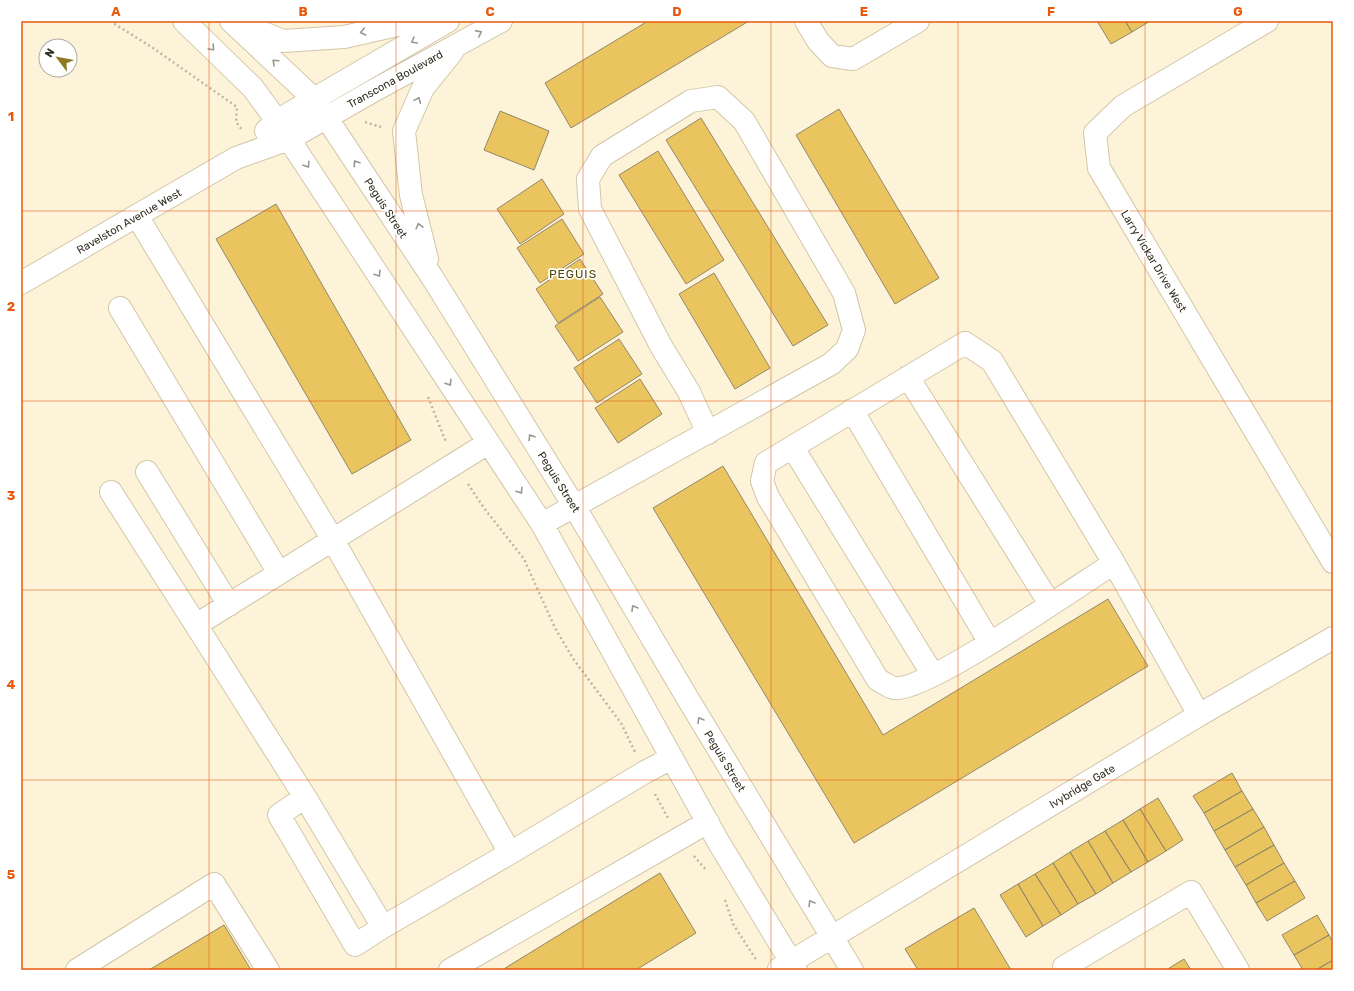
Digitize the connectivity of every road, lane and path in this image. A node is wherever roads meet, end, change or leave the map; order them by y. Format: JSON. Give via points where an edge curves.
{"nodes":[{"id":1,"x":110,"y":21,"type":"edge"},
{"id":2,"x":184,"y":21,"type":"edge"},
{"id":3,"x":231,"y":21,"type":"edge"},
{"id":4,"x":234,"y":21,"type":"edge"},
{"id":5,"x":415,"y":21,"type":"edge"},
{"id":6,"x":448,"y":21,"type":"edge"},
{"id":7,"x":501,"y":21,"type":"edge"},
{"id":8,"x":806,"y":21,"type":"edge"},
{"id":9,"x":918,"y":21,"type":"edge"},
{"id":10,"x":1267,"y":21,"type":"edge"},
{"id":11,"x":457,"y":45,"type":"junction"},
{"id":12,"x":314,"y":98,"type":"junction"},
{"id":13,"x":327,"y":118,"type":"junction"},
{"id":14,"x":278,"y":121,"type":"junction"},
{"id":15,"x":290,"y":139,"type":"junction"},
{"id":16,"x":253,"y":142,"type":"junction"},
{"id":17,"x":236,"y":158,"type":"junction"},
{"id":18,"x":137,"y":216,"type":"junction"},
{"id":19,"x":432,"y":277,"type":"junction"},
{"id":20,"x":21,"y":283,"type":"edge"},
{"id":21,"x":120,"y":308,"type":"dead end"},
{"id":22,"x":908,"y":377,"type":"junction"},
{"id":23,"x":427,"y":396,"type":"dead end"},
{"id":24,"x":852,"y":410,"type":"junction"},
{"id":25,"x":708,"y":433,"type":"junction"},
{"id":26,"x":488,"y":443,"type":"junction"},
{"id":27,"x":793,"y":448,"type":"junction"},
{"id":28,"x":456,"y":463,"type":"junction"},
{"id":29,"x":147,"y":472,"type":"dead end"},
{"id":30,"x":111,"y":492,"type":"dead end"},
{"id":31,"x":574,"y":506,"type":"junction"},
{"id":32,"x":542,"y":524,"type":"junction"},
{"id":33,"x":333,"y":540,"type":"junction"},
{"id":34,"x":1333,"y":562,"type":"edge"},
{"id":35,"x":1114,"y":563,"type":"junction"},
{"id":36,"x":279,"y":573,"type":"junction"},
{"id":37,"x":1050,"y":604,"type":"junction"},
{"id":38,"x":229,"y":605,"type":"junction"},
{"id":39,"x":196,"y":625,"type":"junction"},
{"id":40,"x":1333,"y":638,"type":"edge"},
{"id":41,"x":990,"y":643,"type":"junction"},
{"id":42,"x":933,"y":675,"type":"junction"},
{"id":43,"x":1199,"y":715,"type":"junction"},
{"id":44,"x":672,"y":758,"type":"junction"},
{"id":45,"x":645,"y":772,"type":"junction"},
{"id":46,"x":305,"y":797,"type":"junction"},
{"id":47,"x":708,"y":822,"type":"junction"},
{"id":48,"x":682,"y":838,"type":"junction"},
{"id":49,"x":510,"y":853,"type":"junction"},
{"id":50,"x":344,"y":862,"type":"junction"},
{"id":51,"x":711,"y":876,"type":"dead end"},
{"id":52,"x":316,"y":879,"type":"junction"},
{"id":53,"x":721,"y":893,"type":"dead end"},
{"id":54,"x":384,"y":928,"type":"junction"},
{"id":55,"x":832,"y":936,"type":"junction"},
{"id":56,"x":781,"y":967,"type":"edge"},
{"id":57,"x":77,"y":970,"type":"edge"},
{"id":58,"x":268,"y":970,"type":"edge"},
{"id":59,"x":450,"y":970,"type":"edge"},
{"id":60,"x":852,"y":970,"type":"edge"},
{"id":61,"x":1066,"y":970,"type":"edge"},
{"id":62,"x":1238,"y":970,"type":"edge"}],
"edges":[{"from":1,"to":16,"type":"path","via":[[236,107],[236,122]]},
{"from":2,"to":14,"type":"street","one_way":true,"via":[[253,88]]},
{"from":12,"to":3,"type":"street","name":"Peguis Street","one_way":true},
{"from":5,"to":4,"type":"street","one_way":true,"via":[[344,36],[283,40]]},
{"from":6,"to":12,"type":"street","name":"Transcona Boulevard","one_way":true},
{"from":11,"to":7,"type":"street","name":"Transcona Boulevard","one_way":true},
{"from":8,"to":9,"type":"street","via":[[821,45],[832,56],[853,59]]},
{"from":10,"to":34,"type":"street","name":"Larry Vickar Drive West","via":[[1123,106],[1096,133],[1099,168]]},
{"from":11,"to":13,"type":"street","name":"Transcona Boulevard"},
{"from":19,"to":11,"type":"street","one_way":true,"via":[[411,195],[404,131],[423,88]]},
{"from":12,"to":13,"type":"street","name":"Peguis Street"},
{"from":12,"to":14,"type":"street","name":"Transcona Boulevard"},
{"from":13,"to":15,"type":"street","name":"Transcona Boulevard"},
{"from":19,"to":13,"type":"street","name":"Peguis Street","one_way":true},
{"from":14,"to":15,"type":"street"},
{"from":14,"to":16,"type":"street","name":"Ravelston Avenue West"},
{"from":15,"to":17,"type":"street","name":"Ravelston Avenue West"},
{"from":15,"to":26,"type":"street","one_way":true},
{"from":16,"to":17,"type":"street","name":"Ravelston Avenue West"},
{"from":17,"to":18,"type":"street","name":"Ravelston Avenue West"},
{"from":18,"to":20,"type":"street","name":"Ravelston Avenue West"},
{"from":18,"to":33,"type":"street"},
{"from":31,"to":19,"type":"street","name":"Peguis Street","one_way":true},
{"from":21,"to":36,"type":"street"},
{"from":22,"to":24,"type":"street"},
{"from":22,"to":35,"type":"street","via":[[965,343],[992,361]]},
{"from":22,"to":37,"type":"street"},
{"from":23,"to":28,"type":"path"},
{"from":24,"to":27,"type":"street"},
{"from":24,"to":41,"type":"street"},
{"from":25,"to":25,"type":"street","via":[[831,364],[847,349],[854,330],[844,293],[744,121],[718,97],[691,101],[602,156],[588,178],[590,209],[661,346],[689,392]]},
{"from":25,"to":31,"type":"street"},
{"from":26,"to":28,"type":"street"},
{"from":26,"to":32,"type":"street","one_way":true},
{"from":27,"to":42,"type":"street"},
{"from":27,"to":42,"type":"street","via":[[766,463],[762,481],[768,497],[878,680],[894,688],[907,686]]},
{"from":28,"to":33,"type":"street"},
{"from":28,"to":45,"type":"path","via":[[460,474],[484,508],[524,559],[555,628],[574,660],[621,723]]},
{"from":29,"to":38,"type":"street"},
{"from":30,"to":39,"type":"street"},
{"from":31,"to":32,"type":"street"},
{"from":55,"to":31,"type":"street","name":"Peguis Street","one_way":true},
{"from":32,"to":44,"type":"street"},
{"from":33,"to":36,"type":"street"},
{"from":33,"to":49,"type":"street"},
{"from":35,"to":37,"type":"street"},
{"from":35,"to":43,"type":"street"},
{"from":36,"to":38,"type":"street"},
{"from":37,"to":41,"type":"street"},
{"from":38,"to":39,"type":"street"},
{"from":39,"to":46,"type":"street"},
{"from":40,"to":43,"type":"street","name":"Ivybridge Gate"},
{"from":41,"to":42,"type":"street"},
{"from":43,"to":55,"type":"street","name":"Ivybridge Gate"},
{"from":44,"to":45,"type":"street"},
{"from":44,"to":47,"type":"street"},
{"from":45,"to":48,"type":"path","via":[[670,823]]},
{"from":45,"to":49,"type":"street"},
{"from":46,"to":50,"type":"street"},
{"from":46,"to":52,"type":"street","via":[[279,815]]},
{"from":47,"to":48,"type":"street"},
{"from":47,"to":56,"type":"street"},
{"from":48,"to":51,"type":"path"},
{"from":48,"to":59,"type":"street"},
{"from":49,"to":54,"type":"street"},
{"from":50,"to":52,"type":"street"},
{"from":50,"to":54,"type":"street"},
{"from":52,"to":54,"type":"street","via":[[355,945]]},
{"from":53,"to":56,"type":"path","via":[[733,924]]},
{"from":55,"to":56,"type":"street","name":"Ivybridge Gate"},
{"from":55,"to":60,"type":"street","name":"Peguis Street"},
{"from":57,"to":58,"type":"street","via":[[214,884]]},
{"from":61,"to":62,"type":"street","via":[[1064,967],[1191,892]]}]}
